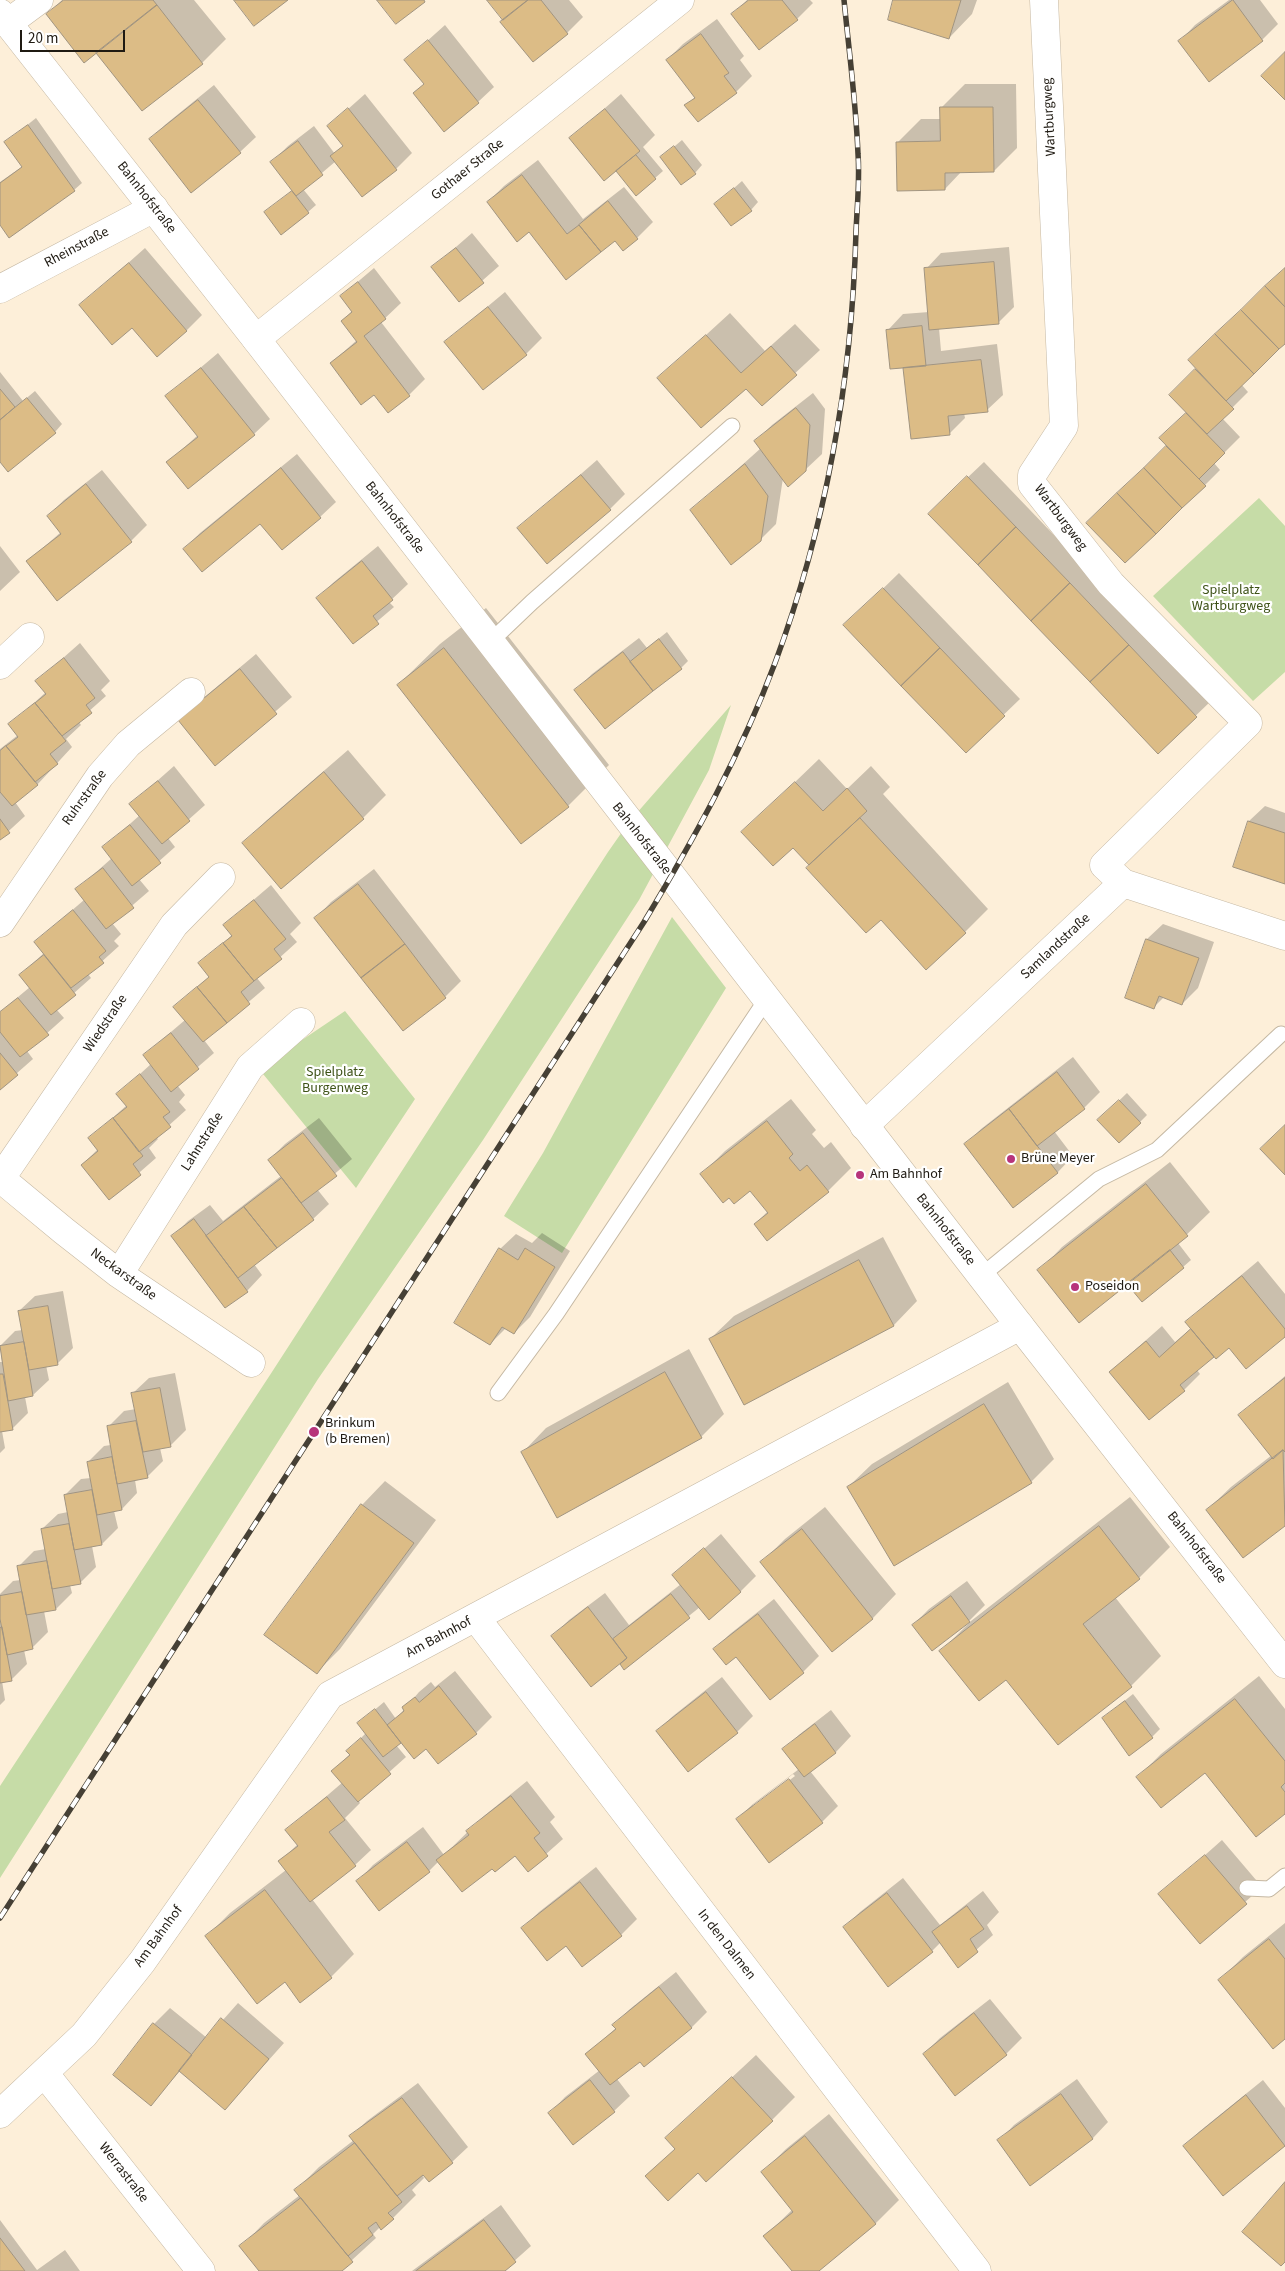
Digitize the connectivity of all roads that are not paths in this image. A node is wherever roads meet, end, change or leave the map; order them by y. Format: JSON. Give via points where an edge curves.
{"nodes":[{"id":1,"x":39,"y":0,"type":"edge"},
{"id":2,"x":680,"y":0,"type":"edge"},
{"id":3,"x":1044,"y":0,"type":"edge"},
{"id":4,"x":4,"y":18,"type":"edge"},
{"id":5,"x":154,"y":208,"type":"junction"},
{"id":6,"x":0,"y":288,"type":"edge"},
{"id":7,"x":256,"y":339,"type":"junction"},
{"id":8,"x":732,"y":426,"type":"dead end"},
{"id":9,"x":30,"y":637,"type":"dead end"},
{"id":10,"x":489,"y":642,"type":"junction"},
{"id":11,"x":0,"y":665,"type":"edge"},
{"id":12,"x":191,"y":692,"type":"dead end"},
{"id":13,"x":221,"y":877,"type":"dead end"},
{"id":14,"x":1124,"y":883,"type":"junction"},
{"id":15,"x":0,"y":923,"type":"edge"},
{"id":16,"x":1285,"y":936,"type":"edge"},
{"id":17,"x":766,"y":1000,"type":"junction"},
{"id":18,"x":301,"y":1022,"type":"dead end"},
{"id":19,"x":1281,"y":1034,"type":"dead end"},
{"id":20,"x":864,"y":1126,"type":"junction"},
{"id":21,"x":0,"y":1178,"type":"edge"},
{"id":22,"x":119,"y":1274,"type":"junction"},
{"id":23,"x":981,"y":1276,"type":"junction"},
{"id":24,"x":1020,"y":1326,"type":"junction"},
{"id":25,"x":251,"y":1363,"type":"dead end"},
{"id":26,"x":498,"y":1393,"type":"dead end"},
{"id":27,"x":476,"y":1618,"type":"junction"},
{"id":28,"x":1285,"y":1664,"type":"edge"},
{"id":29,"x":1285,"y":1876,"type":"edge"},
{"id":30,"x":1247,"y":1888,"type":"dead end"},
{"id":31,"x":45,"y":2074,"type":"junction"},
{"id":32,"x":0,"y":2114,"type":"edge"},
{"id":33,"x":201,"y":2271,"type":"edge"},
{"id":34,"x":977,"y":2271,"type":"edge"}],
"edges":[{"from":1,"to":4,"type":"street"},
{"from":2,"to":7,"type":"street","name":"Gothaer Straße"},
{"from":3,"to":14,"type":"street","name":"Wartburgweg","via":[[1064,426],[1032,475],[1032,484],[1112,584],[1248,723],[1104,865]]},
{"from":4,"to":5,"type":"street","name":"Bahnhofstraße"},
{"from":5,"to":6,"type":"street","name":"Rheinstraße"},
{"from":5,"to":7,"type":"street","name":"Bahnhofstraße"},
{"from":7,"to":10,"type":"street","name":"Bahnhofstraße"},
{"from":8,"to":10,"type":"lane"},
{"from":9,"to":11,"type":"street"},
{"from":10,"to":17,"type":"street","name":"Bahnhofstraße"},
{"from":12,"to":15,"type":"street","name":"Ruhrstraße","via":[[128,744],[100,776]]},
{"from":13,"to":21,"type":"street","name":"Wiedstraße","via":[[174,925]]},
{"from":14,"to":16,"type":"street"},
{"from":14,"to":20,"type":"street","name":"Samlandstraße"},
{"from":17,"to":20,"type":"street","name":"Bahnhofstraße"},
{"from":17,"to":26,"type":"lane","via":[[562,1306]]},
{"from":18,"to":22,"type":"street","name":"Lahnstraße","via":[[250,1067]]},
{"from":19,"to":23,"type":"lane","via":[[1157,1150],[1099,1179]]},
{"from":20,"to":23,"type":"street","name":"Bahnhofstraße"},
{"from":21,"to":22,"type":"street","name":"Neckarstraße"},
{"from":22,"to":25,"type":"street","name":"Neckarstraße"},
{"from":23,"to":24,"type":"street","name":"Bahnhofstraße"},
{"from":24,"to":27,"type":"street","name":"Am Bahnhof"},
{"from":24,"to":28,"type":"street","name":"Bahnhofstraße"},
{"from":27,"to":31,"type":"street","name":"Am Bahnhof","via":[[330,1695],[142,1962],[84,2035]]},
{"from":27,"to":34,"type":"street","name":"In den Dalmen"},
{"from":29,"to":30,"type":"lane","via":[[1268,1889]]},
{"from":31,"to":32,"type":"street","name":"Am Bahnhof"},
{"from":31,"to":33,"type":"street","name":"Werrastraße"}]}
